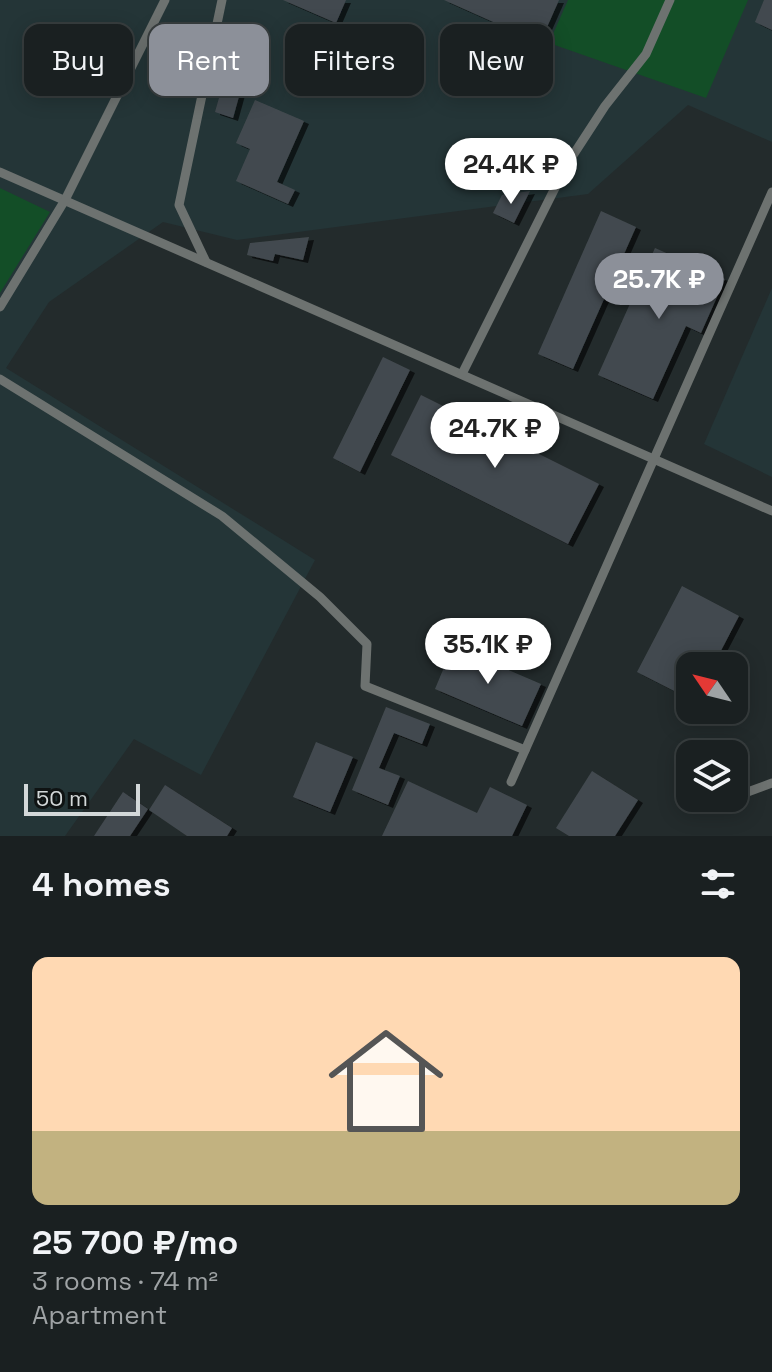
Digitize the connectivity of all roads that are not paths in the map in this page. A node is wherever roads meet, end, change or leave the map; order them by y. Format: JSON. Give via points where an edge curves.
{"nodes":[{"id":1,"x":165,"y":0,"type":"edge"},
{"id":2,"x":222,"y":0,"type":"edge"},
{"id":3,"x":670,"y":0,"type":"edge"},
{"id":4,"x":0,"y":172,"type":"edge"},
{"id":5,"x":772,"y":192,"type":"edge"},
{"id":6,"x":65,"y":200,"type":"junction"},
{"id":7,"x":206,"y":262,"type":"junction"},
{"id":8,"x":0,"y":307,"type":"edge"},
{"id":9,"x":462,"y":374,"type":"junction"},
{"id":10,"x":0,"y":379,"type":"edge"},
{"id":11,"x":653,"y":459,"type":"junction"},
{"id":12,"x":772,"y":511,"type":"edge"},
{"id":13,"x":525,"y":750,"type":"junction"},
{"id":14,"x":511,"y":782,"type":"dead end"},
{"id":15,"x":772,"y":783,"type":"edge"},
{"id":16,"x":748,"y":791,"type":"edge"}],
"edges":[{"from":1,"to":6,"type":"lane"},
{"from":2,"to":7,"type":"lane","via":[[179,205]]},
{"from":3,"to":9,"type":"lane","via":[[646,54],[566,166]]},
{"from":4,"to":6,"type":"lane"},
{"from":5,"to":11,"type":"lane"},
{"from":6,"to":7,"type":"lane"},
{"from":6,"to":8,"type":"lane"},
{"from":7,"to":9,"type":"lane"},
{"from":9,"to":11,"type":"lane"},
{"from":10,"to":13,"type":"lane","via":[[222,516],[320,597],[367,644],[365,686]]},
{"from":11,"to":12,"type":"lane"},
{"from":11,"to":13,"type":"lane"},
{"from":13,"to":14,"type":"lane"},
{"from":15,"to":16,"type":"lane"}]}
